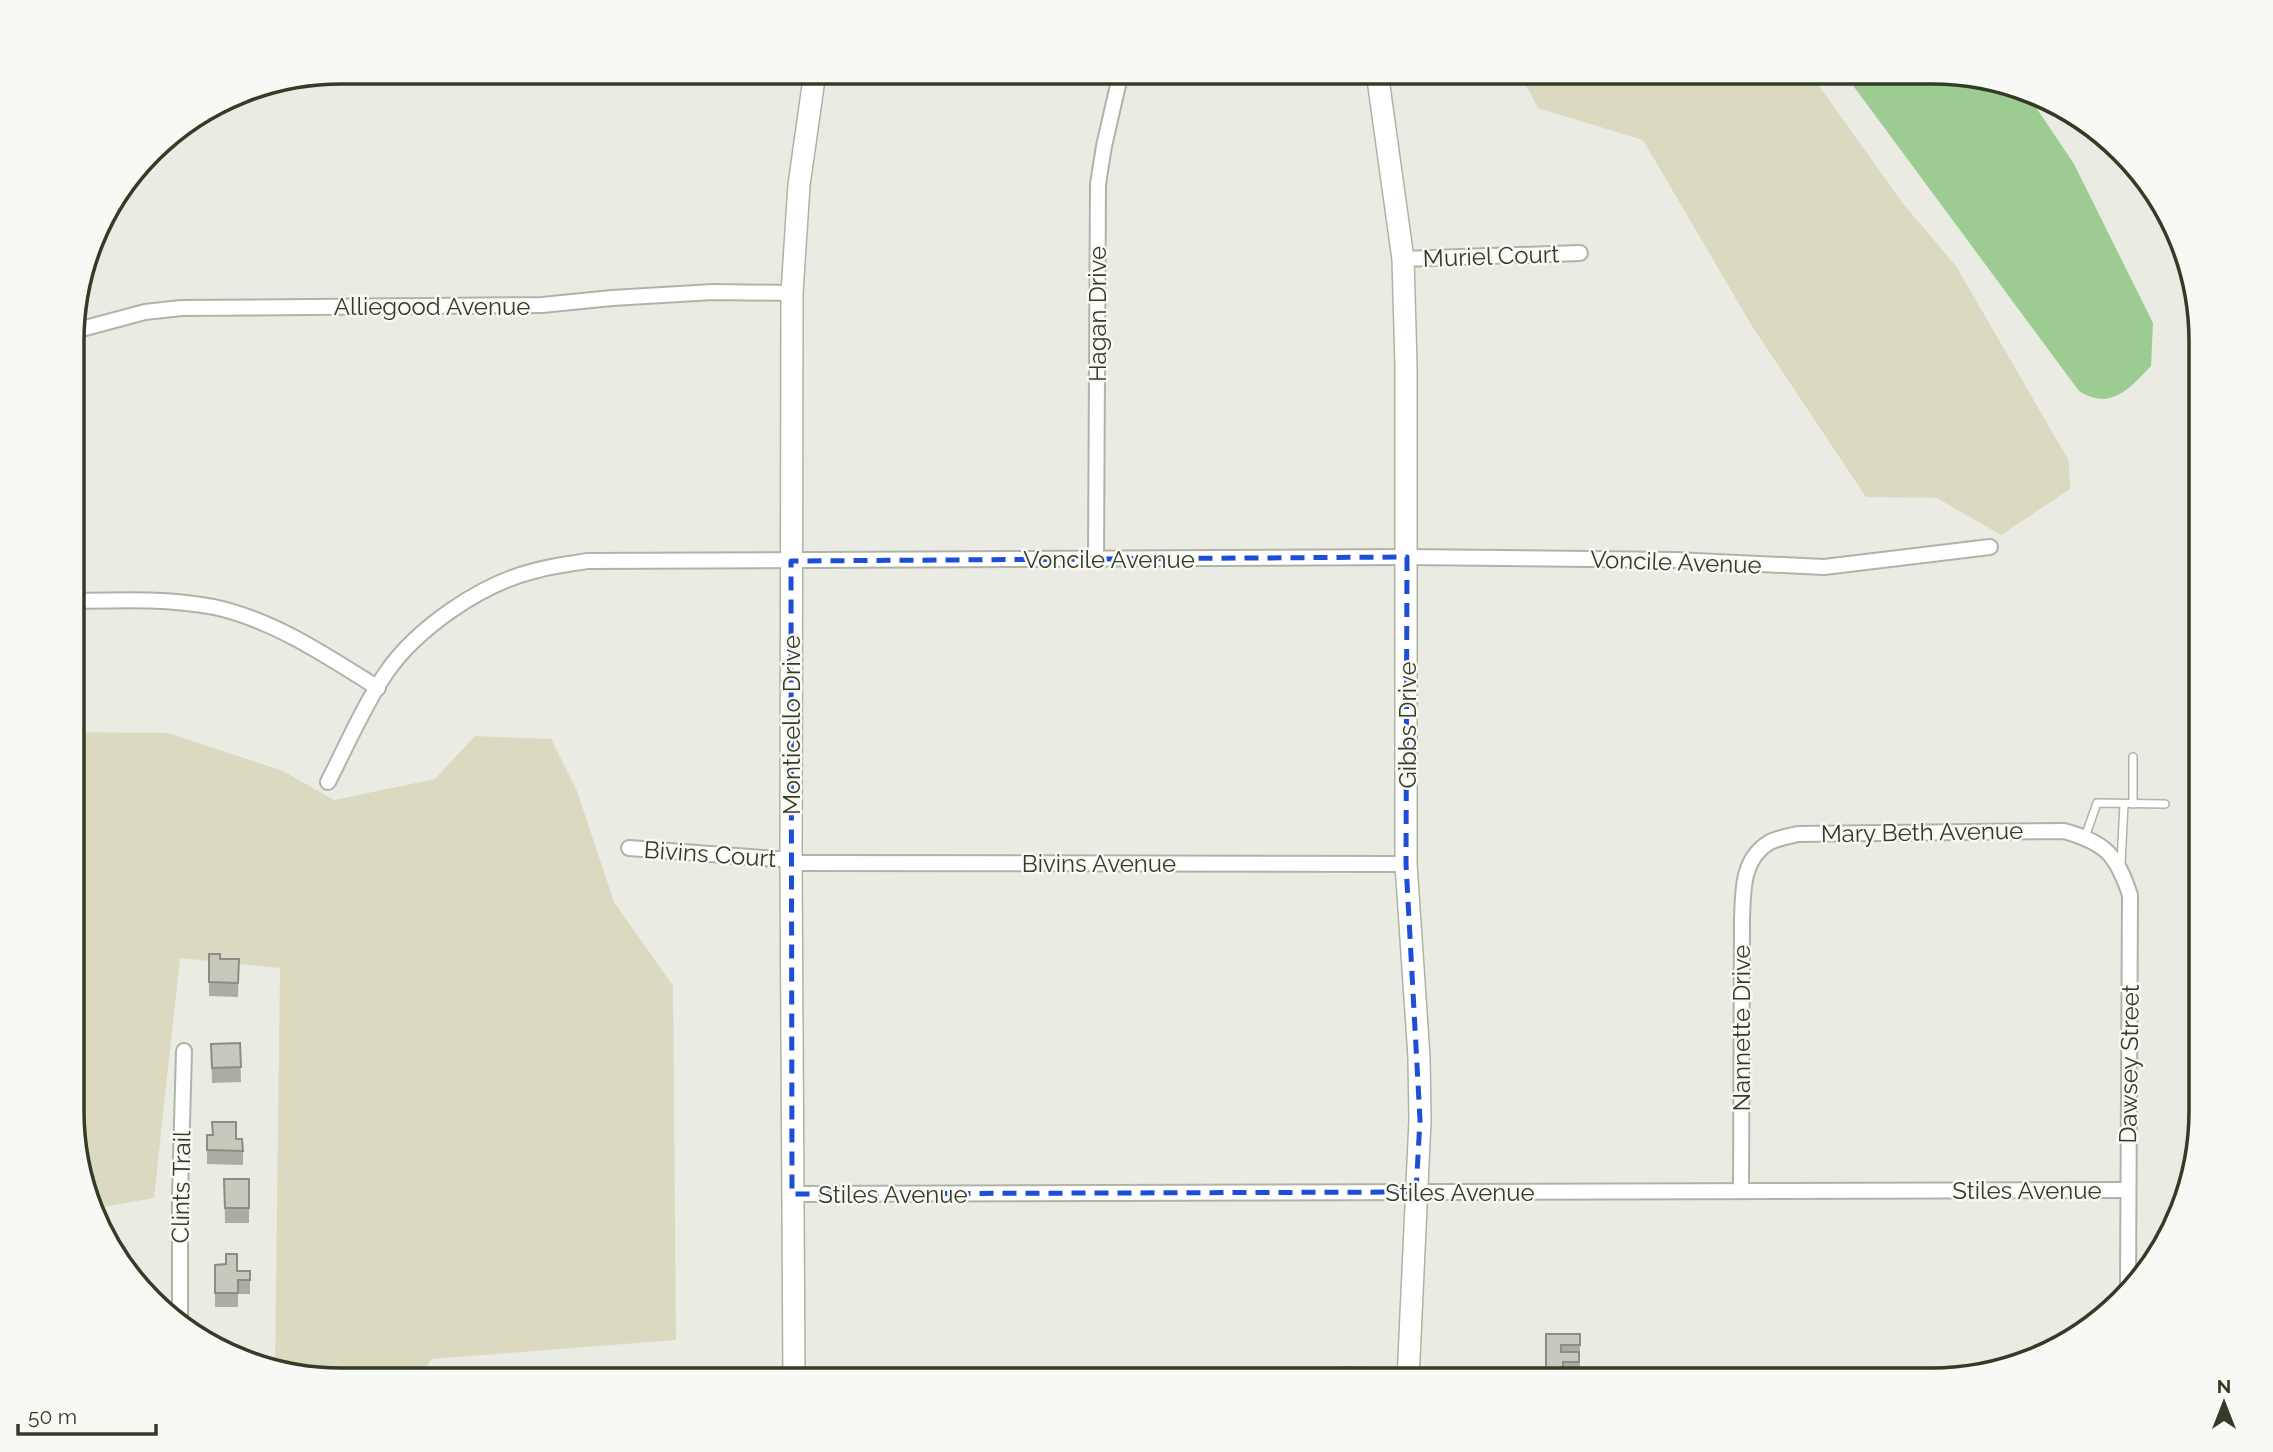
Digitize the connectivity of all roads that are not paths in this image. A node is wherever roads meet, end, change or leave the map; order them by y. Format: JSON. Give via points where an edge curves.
{"nodes":[{"id":1,"x":813,"y":84,"type":"edge"},
{"id":2,"x":1118,"y":84,"type":"edge"},
{"id":3,"x":1379,"y":84,"type":"edge"},
{"id":4,"x":1580,"y":253,"type":"dead end"},
{"id":5,"x":1403,"y":259,"type":"junction"},
{"id":6,"x":792,"y":293,"type":"junction"},
{"id":7,"x":85,"y":328,"type":"edge"},
{"id":8,"x":1990,"y":547,"type":"dead end"},
{"id":9,"x":1407,"y":557,"type":"junction"},
{"id":10,"x":1096,"y":559,"type":"junction"},
{"id":11,"x":791,"y":561,"type":"junction"},
{"id":12,"x":84,"y":600,"type":"edge"},
{"id":13,"x":378,"y":688,"type":"junction"},
{"id":14,"x":2133,"y":757,"type":"dead end"},
{"id":15,"x":328,"y":782,"type":"dead end"},
{"id":16,"x":2124,"y":804,"type":"junction"},
{"id":17,"x":2133,"y":804,"type":"junction"},
{"id":18,"x":2165,"y":804,"type":"dead end"},
{"id":19,"x":2085,"y":837,"type":"junction"},
{"id":20,"x":629,"y":848,"type":"dead end"},
{"id":21,"x":2104,"y":849,"type":"joint"},
{"id":22,"x":791,"y":862,"type":"junction"},
{"id":23,"x":1406,"y":864,"type":"junction"},
{"id":24,"x":1748,"y":866,"type":"joint"},
{"id":25,"x":2120,"y":869,"type":"junction"},
{"id":26,"x":184,"y":1051,"type":"dead end"},
{"id":27,"x":2127,"y":1190,"type":"junction"},
{"id":28,"x":1741,"y":1191,"type":"junction"},
{"id":29,"x":1416,"y":1192,"type":"junction"},
{"id":30,"x":793,"y":1194,"type":"junction"},
{"id":31,"x":2128,"y":1278,"type":"edge"},
{"id":32,"x":180,"y":1312,"type":"edge"},
{"id":33,"x":794,"y":1368,"type":"edge"},
{"id":34,"x":1409,"y":1368,"type":"edge"}],
"edges":[{"from":1,"to":6,"type":"street","name":"Monticello Drive","via":[[799,185]]},
{"from":2,"to":10,"type":"street","name":"Hagan Drive","via":[[1098,184]]},
{"from":3,"to":5,"type":"street","name":"Gibbs Drive"},
{"from":4,"to":5,"type":"street","name":"Muriel Court"},
{"from":5,"to":9,"type":"street","name":"Gibbs Drive"},
{"from":6,"to":7,"type":"street","name":"Alliegood Avenue","via":[[713,292],[542,305],[181,307]]},
{"from":6,"to":11,"type":"street","name":"Monticello Drive"},
{"from":8,"to":9,"type":"street","name":"Voncile Avenue","via":[[1824,567],[1675,559]]},
{"from":9,"to":10,"type":"street","name":"Voncile Avenue"},
{"from":9,"to":23,"type":"street","name":"Gibbs Drive"},
{"from":10,"to":11,"type":"street","name":"Voncile Avenue"},
{"from":11,"to":13,"type":"street","name":"Voncile Avenue","via":[[587,561],[533,571],[494,586],[436,622],[387,672]]},
{"from":11,"to":22,"type":"street","name":"Monticello Drive"},
{"from":12,"to":13,"type":"street","via":[[215,607],[312,646]]},
{"from":13,"to":15,"type":"street","name":"Voncile Avenue"},
{"from":14,"to":17,"type":"lane"},
{"from":16,"to":17,"type":"lane"},
{"from":16,"to":19,"type":"lane","via":[[2097,803]]},
{"from":16,"to":25,"type":"lane"},
{"from":17,"to":18,"type":"lane"},
{"from":19,"to":21,"type":"street","name":"Mary Beth Avenue"},
{"from":19,"to":24,"type":"street","name":"Mary Beth Avenue","via":[[2034,830],[1798,834],[1772,841]]},
{"from":20,"to":22,"type":"street","name":"Bivins Court"},
{"from":21,"to":25,"type":"street","name":"Dawsey Street"},
{"from":22,"to":23,"type":"street","name":"Bivins Avenue"},
{"from":22,"to":30,"type":"street","name":"Monticello Drive"},
{"from":23,"to":29,"type":"street","name":"Gibbs Drive","via":[[1419,1057]]},
{"from":24,"to":28,"type":"street","name":"Nannette Drive","via":[[1742,919]]},
{"from":25,"to":27,"type":"street","name":"Dawsey Street","via":[[2130,895]]},
{"from":26,"to":32,"type":"street","name":"Clints Trail"},
{"from":27,"to":28,"type":"street","name":"Stiles Avenue"},
{"from":27,"to":31,"type":"street","name":"Dawsey Street"},
{"from":28,"to":29,"type":"street","name":"Stiles Avenue"},
{"from":29,"to":30,"type":"street","name":"Stiles Avenue"},
{"from":29,"to":34,"type":"street","name":"Gibbs Drive"},
{"from":30,"to":33,"type":"street","name":"Monticello Drive"}]}
